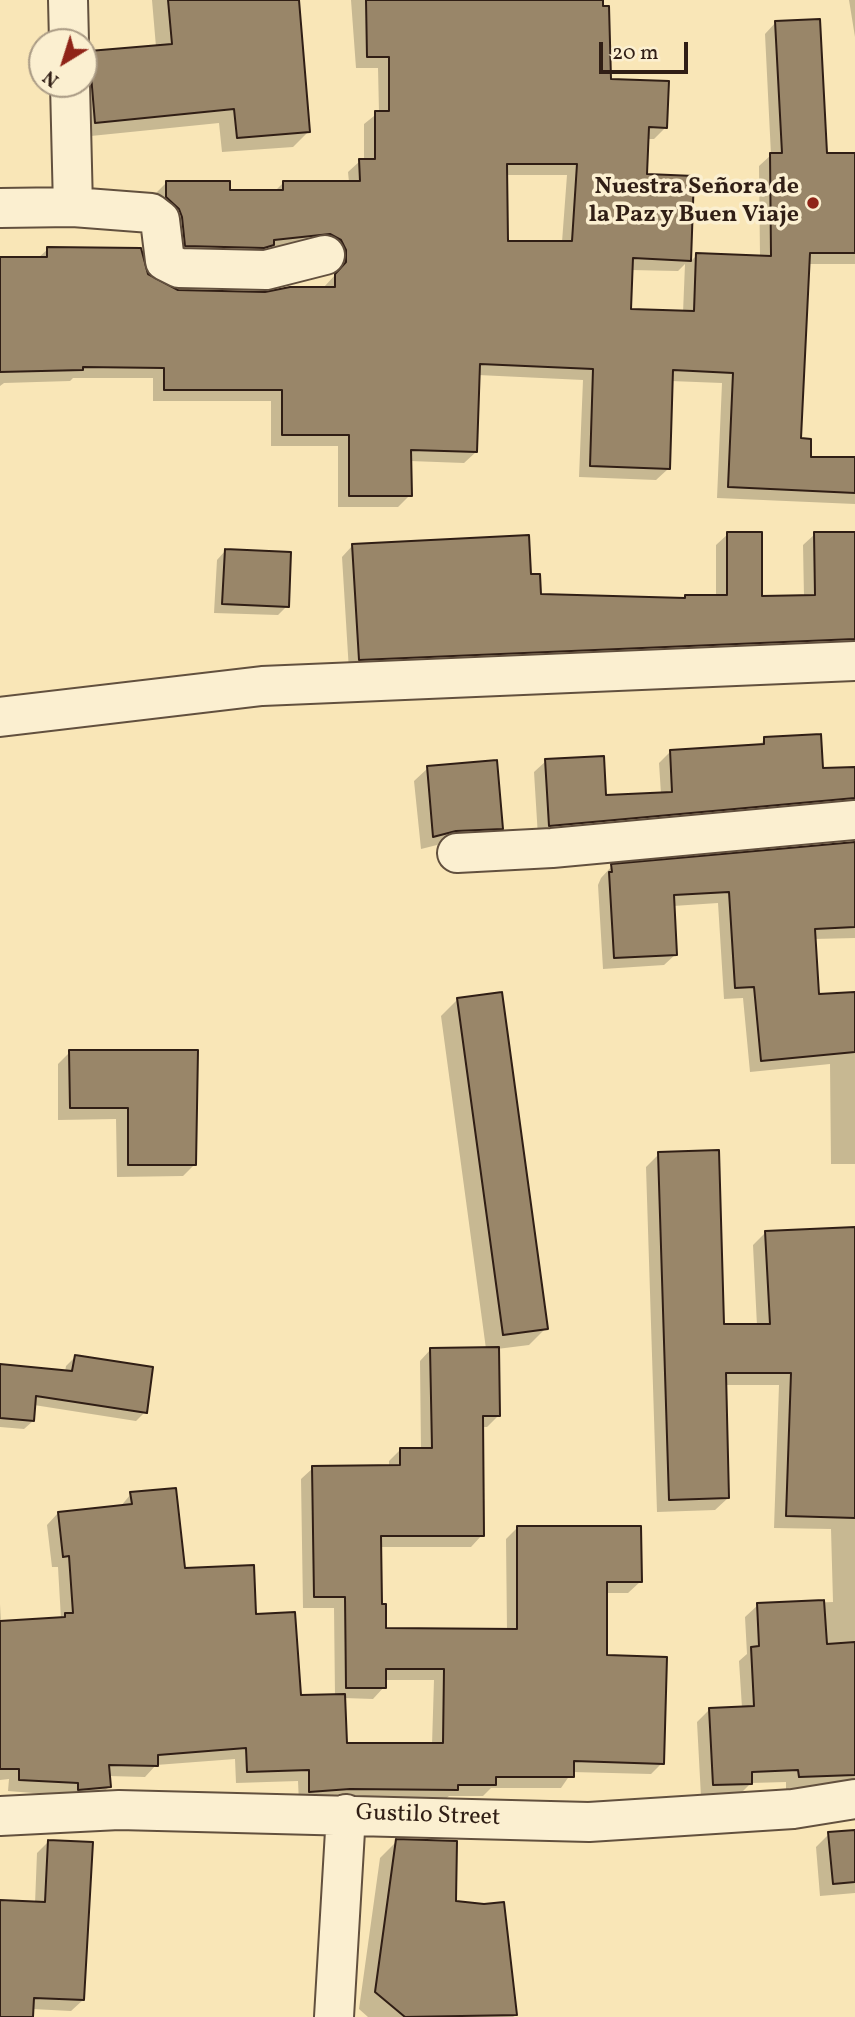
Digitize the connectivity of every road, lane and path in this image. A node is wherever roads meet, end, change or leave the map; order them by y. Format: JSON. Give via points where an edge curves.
{"nodes":[{"id":1,"x":68,"y":0,"type":"edge"},
{"id":2,"x":69,"y":28,"type":"edge"},
{"id":3,"x":70,"y":98,"type":"edge"},
{"id":4,"x":73,"y":207,"type":"junction"},
{"id":5,"x":0,"y":208,"type":"edge"},
{"id":6,"x":325,"y":255,"type":"dead end"},
{"id":7,"x":855,"y":661,"type":"edge"},
{"id":8,"x":0,"y":717,"type":"edge"},
{"id":9,"x":855,"y":820,"type":"edge"},
{"id":10,"x":457,"y":853,"type":"dead end"},
{"id":11,"x":855,"y":1799,"type":"edge"},
{"id":12,"x":346,"y":1814,"type":"junction"},
{"id":13,"x":0,"y":1816,"type":"edge"},
{"id":14,"x":334,"y":2017,"type":"edge"}],
"edges":[{"from":1,"to":2,"type":"street"},
{"from":3,"to":4,"type":"street"},
{"from":4,"to":5,"type":"street"},
{"from":4,"to":6,"type":"street","via":[[151,213],[160,220],[165,261],[179,268],[266,270]]},
{"from":7,"to":8,"type":"street","via":[[262,686]]},
{"from":9,"to":10,"type":"street"},
{"from":11,"to":12,"type":"street","name":"Gustilo Street","via":[[793,1810],[589,1822]]},
{"from":12,"to":13,"type":"street","name":"Gustilo Street","via":[[119,1810]]},
{"from":12,"to":14,"type":"street"}]}
